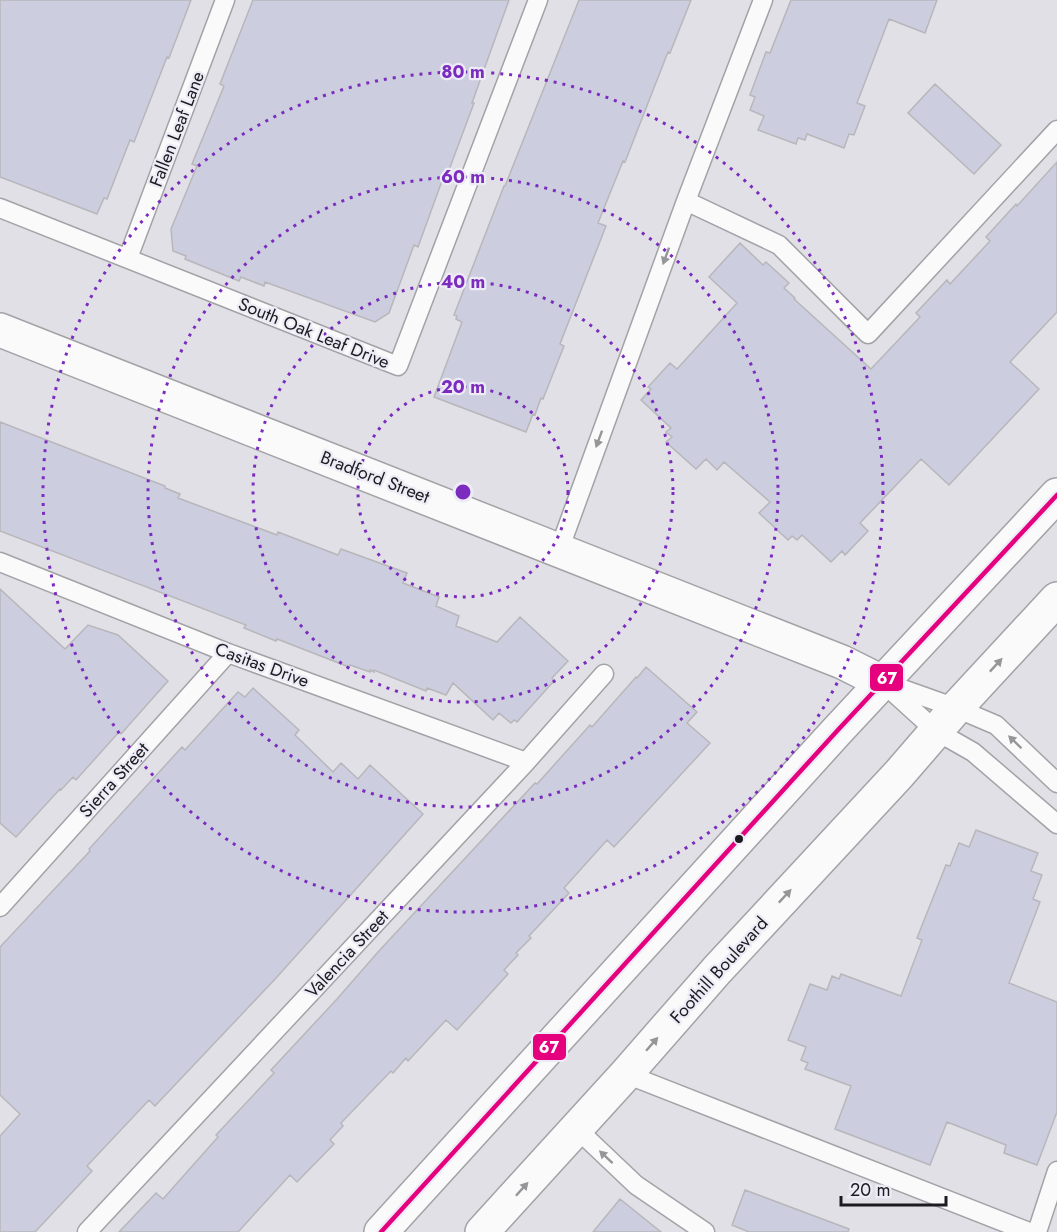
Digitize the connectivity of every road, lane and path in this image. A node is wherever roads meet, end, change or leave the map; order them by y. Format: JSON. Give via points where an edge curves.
{"nodes":[{"id":1,"x":225,"y":0,"type":"edge"},
{"id":2,"x":538,"y":0,"type":"edge"},
{"id":3,"x":763,"y":0,"type":"edge"},
{"id":4,"x":1057,"y":130,"type":"edge"},
{"id":5,"x":686,"y":201,"type":"junction"},
{"id":6,"x":0,"y":208,"type":"edge"},
{"id":7,"x":128,"y":258,"type":"junction"},
{"id":8,"x":0,"y":330,"type":"edge"},
{"id":9,"x":1057,"y":495,"type":"edge"},
{"id":10,"x":559,"y":550,"type":"junction"},
{"id":11,"x":0,"y":562,"type":"edge"},
{"id":12,"x":1057,"y":598,"type":"edge"},
{"id":13,"x":228,"y":653,"type":"junction"},
{"id":14,"x":604,"y":674,"type":"dead end"},
{"id":15,"x":882,"y":682,"type":"junction"},
{"id":16,"x":946,"y":719,"type":"junction"},
{"id":17,"x":526,"y":762,"type":"junction"},
{"id":18,"x":1057,"y":783,"type":"edge"},
{"id":19,"x":1057,"y":824,"type":"edge"},
{"id":20,"x":0,"y":907,"type":"edge"},
{"id":21,"x":626,"y":1074,"type":"junction"},
{"id":22,"x":577,"y":1129,"type":"junction"},
{"id":23,"x":1057,"y":1171,"type":"edge"},
{"id":24,"x":87,"y":1232,"type":"edge"},
{"id":25,"x":381,"y":1232,"type":"edge"},
{"id":26,"x":482,"y":1232,"type":"edge"},
{"id":27,"x":705,"y":1232,"type":"edge"},
{"id":28,"x":1029,"y":1232,"type":"edge"},
{"id":29,"x":1037,"y":1232,"type":"edge"}],
"edges":[{"from":1,"to":7,"type":"lane","name":"Fallen Leaf Lane"},
{"from":2,"to":7,"type":"lane","name":"South Oak Leaf Drive","via":[[398,366]]},
{"from":3,"to":5,"type":"lane"},
{"from":4,"to":5,"type":"lane","via":[[868,334],[779,245]]},
{"from":5,"to":10,"type":"lane","one_way":true},
{"from":6,"to":7,"type":"lane","name":"South Oak Leaf Drive"},
{"from":8,"to":10,"type":"main road","name":"Bradford Street"},
{"from":9,"to":15,"type":"main road"},
{"from":10,"to":15,"type":"main road","name":"Bradford Street","via":[[842,662]]},
{"from":11,"to":13,"type":"lane","name":"Casitas Drive"},
{"from":16,"to":12,"type":"main road","name":"Foothill Boulevard","one_way":true},
{"from":13,"to":17,"type":"lane","name":"Casitas Drive"},
{"from":13,"to":20,"type":"lane","name":"Sierra Street"},
{"from":14,"to":17,"type":"lane","name":"Valencia Street"},
{"from":15,"to":16,"type":"lane"},
{"from":15,"to":16,"type":"lane"},
{"from":15,"to":25,"type":"main road"},
{"from":18,"to":16,"type":"lane","one_way":true,"via":[[996,725]]},
{"from":16,"to":19,"type":"lane","via":[[973,752]]},
{"from":21,"to":16,"type":"main road","name":"Foothill Boulevard","one_way":true},
{"from":17,"to":24,"type":"lane","name":"Valencia Street"},
{"from":21,"to":22,"type":"main road","name":"Foothill Boulevard"},
{"from":21,"to":28,"type":"lane"},
{"from":26,"to":22,"type":"main road","name":"Foothill Boulevard","one_way":true},
{"from":27,"to":22,"type":"lane","one_way":true,"via":[[636,1185]]},
{"from":23,"to":29,"type":"lane"}]}
